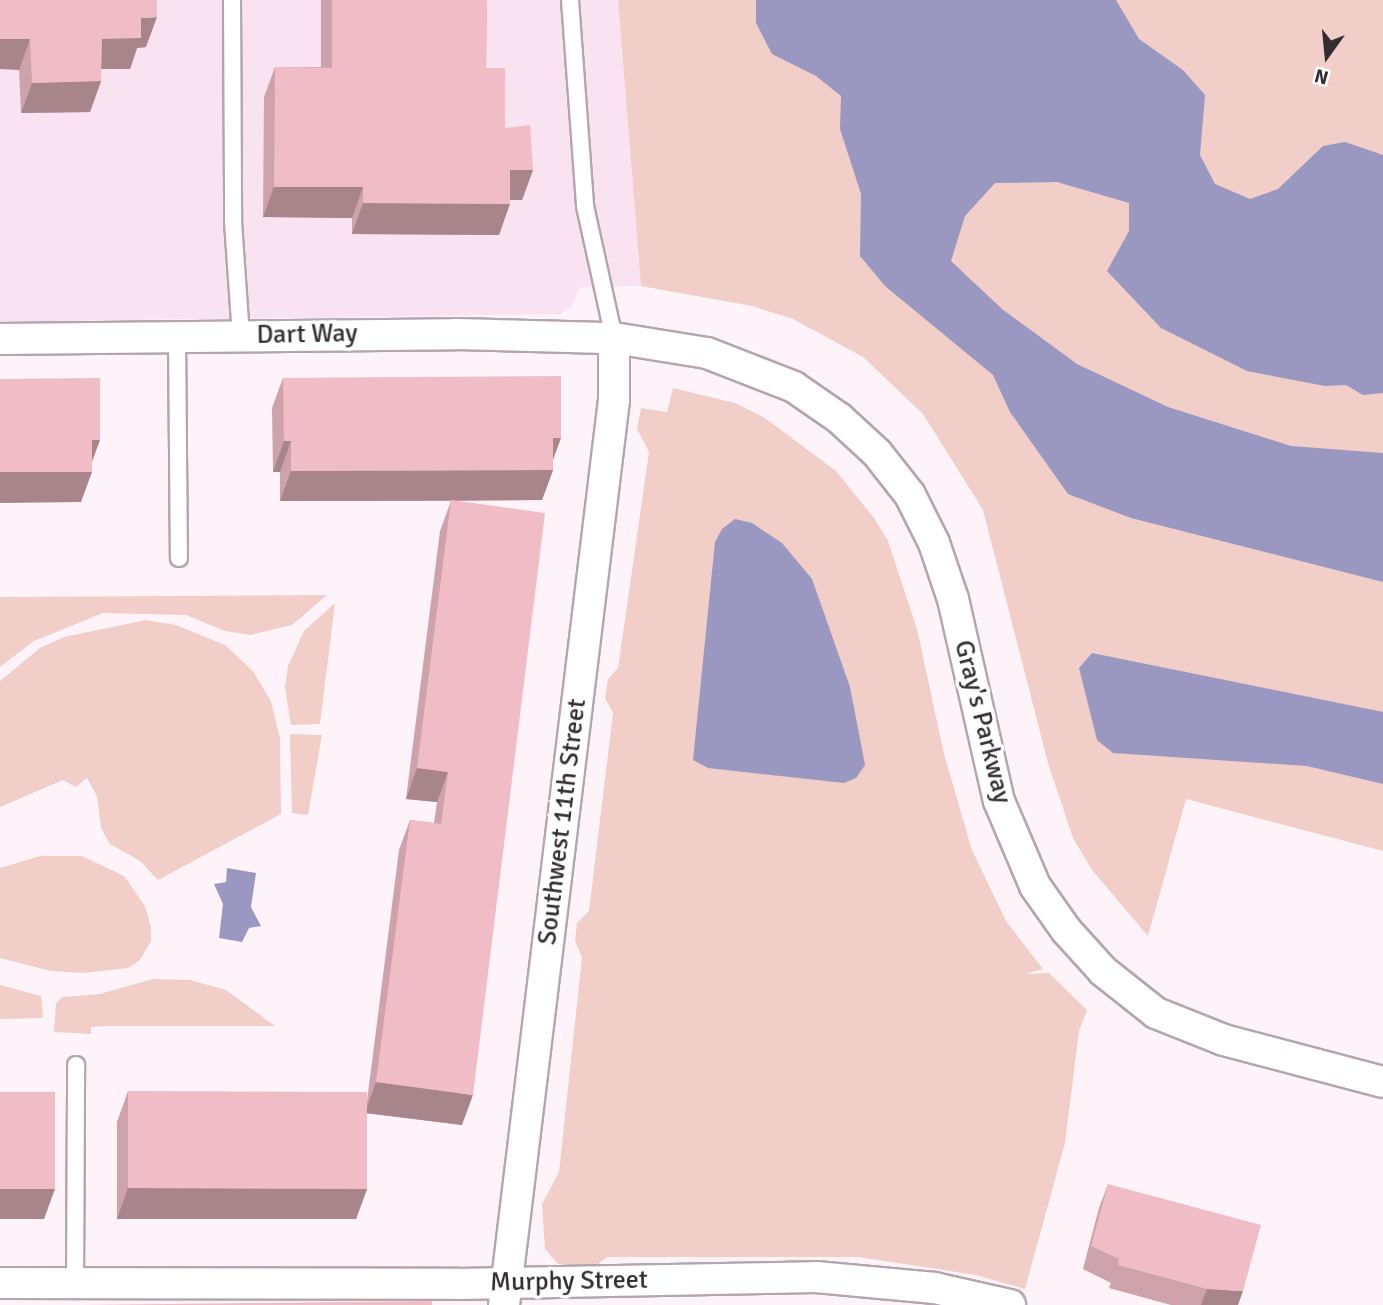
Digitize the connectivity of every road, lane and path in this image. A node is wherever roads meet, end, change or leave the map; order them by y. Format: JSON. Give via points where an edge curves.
{"nodes":[{"id":1,"x":232,"y":0,"type":"edge"},
{"id":2,"x":570,"y":0,"type":"edge"},
{"id":3,"x":241,"y":336,"type":"junction"},
{"id":4,"x":177,"y":337,"type":"junction"},
{"id":5,"x":614,"y":338,"type":"junction"},
{"id":6,"x":0,"y":339,"type":"edge"},
{"id":7,"x":178,"y":558,"type":"dead end"},
{"id":8,"x":76,"y":1065,"type":"dead end"},
{"id":9,"x":1383,"y":1082,"type":"edge"},
{"id":10,"x":0,"y":1283,"type":"edge"},
{"id":11,"x":75,"y":1283,"type":"junction"},
{"id":12,"x":506,"y":1294,"type":"edge"},
{"id":13,"x":1010,"y":1305,"type":"edge"}],
"edges":[{"from":1,"to":3,"type":"lane","via":[[233,222]]},
{"from":2,"to":5,"type":"lane","via":[[585,206]]},
{"from":3,"to":4,"type":"street","name":"Dart Way"},
{"from":3,"to":5,"type":"street","name":"Dart Way"},
{"from":4,"to":6,"type":"street","name":"Dart Way"},
{"from":4,"to":7,"type":"lane"},
{"from":5,"to":9,"type":"street","name":"Gray's Parkway","via":[[707,353],[794,387],[839,418],[877,453],[910,495],[934,543],[953,599],[999,801],[1018,849],[1035,886],[1103,971],[1156,1013],[1191,1028]]},
{"from":5,"to":12,"type":"street","name":"Southwest 11th Street","via":[[614,400]]},
{"from":8,"to":11,"type":"lane"},
{"from":10,"to":11,"type":"street","name":"Murphy Street"},
{"from":11,"to":12,"type":"street","name":"Murphy Street"},
{"from":12,"to":13,"type":"street","name":"Murphy Street","via":[[816,1277],[934,1287]]}]}
